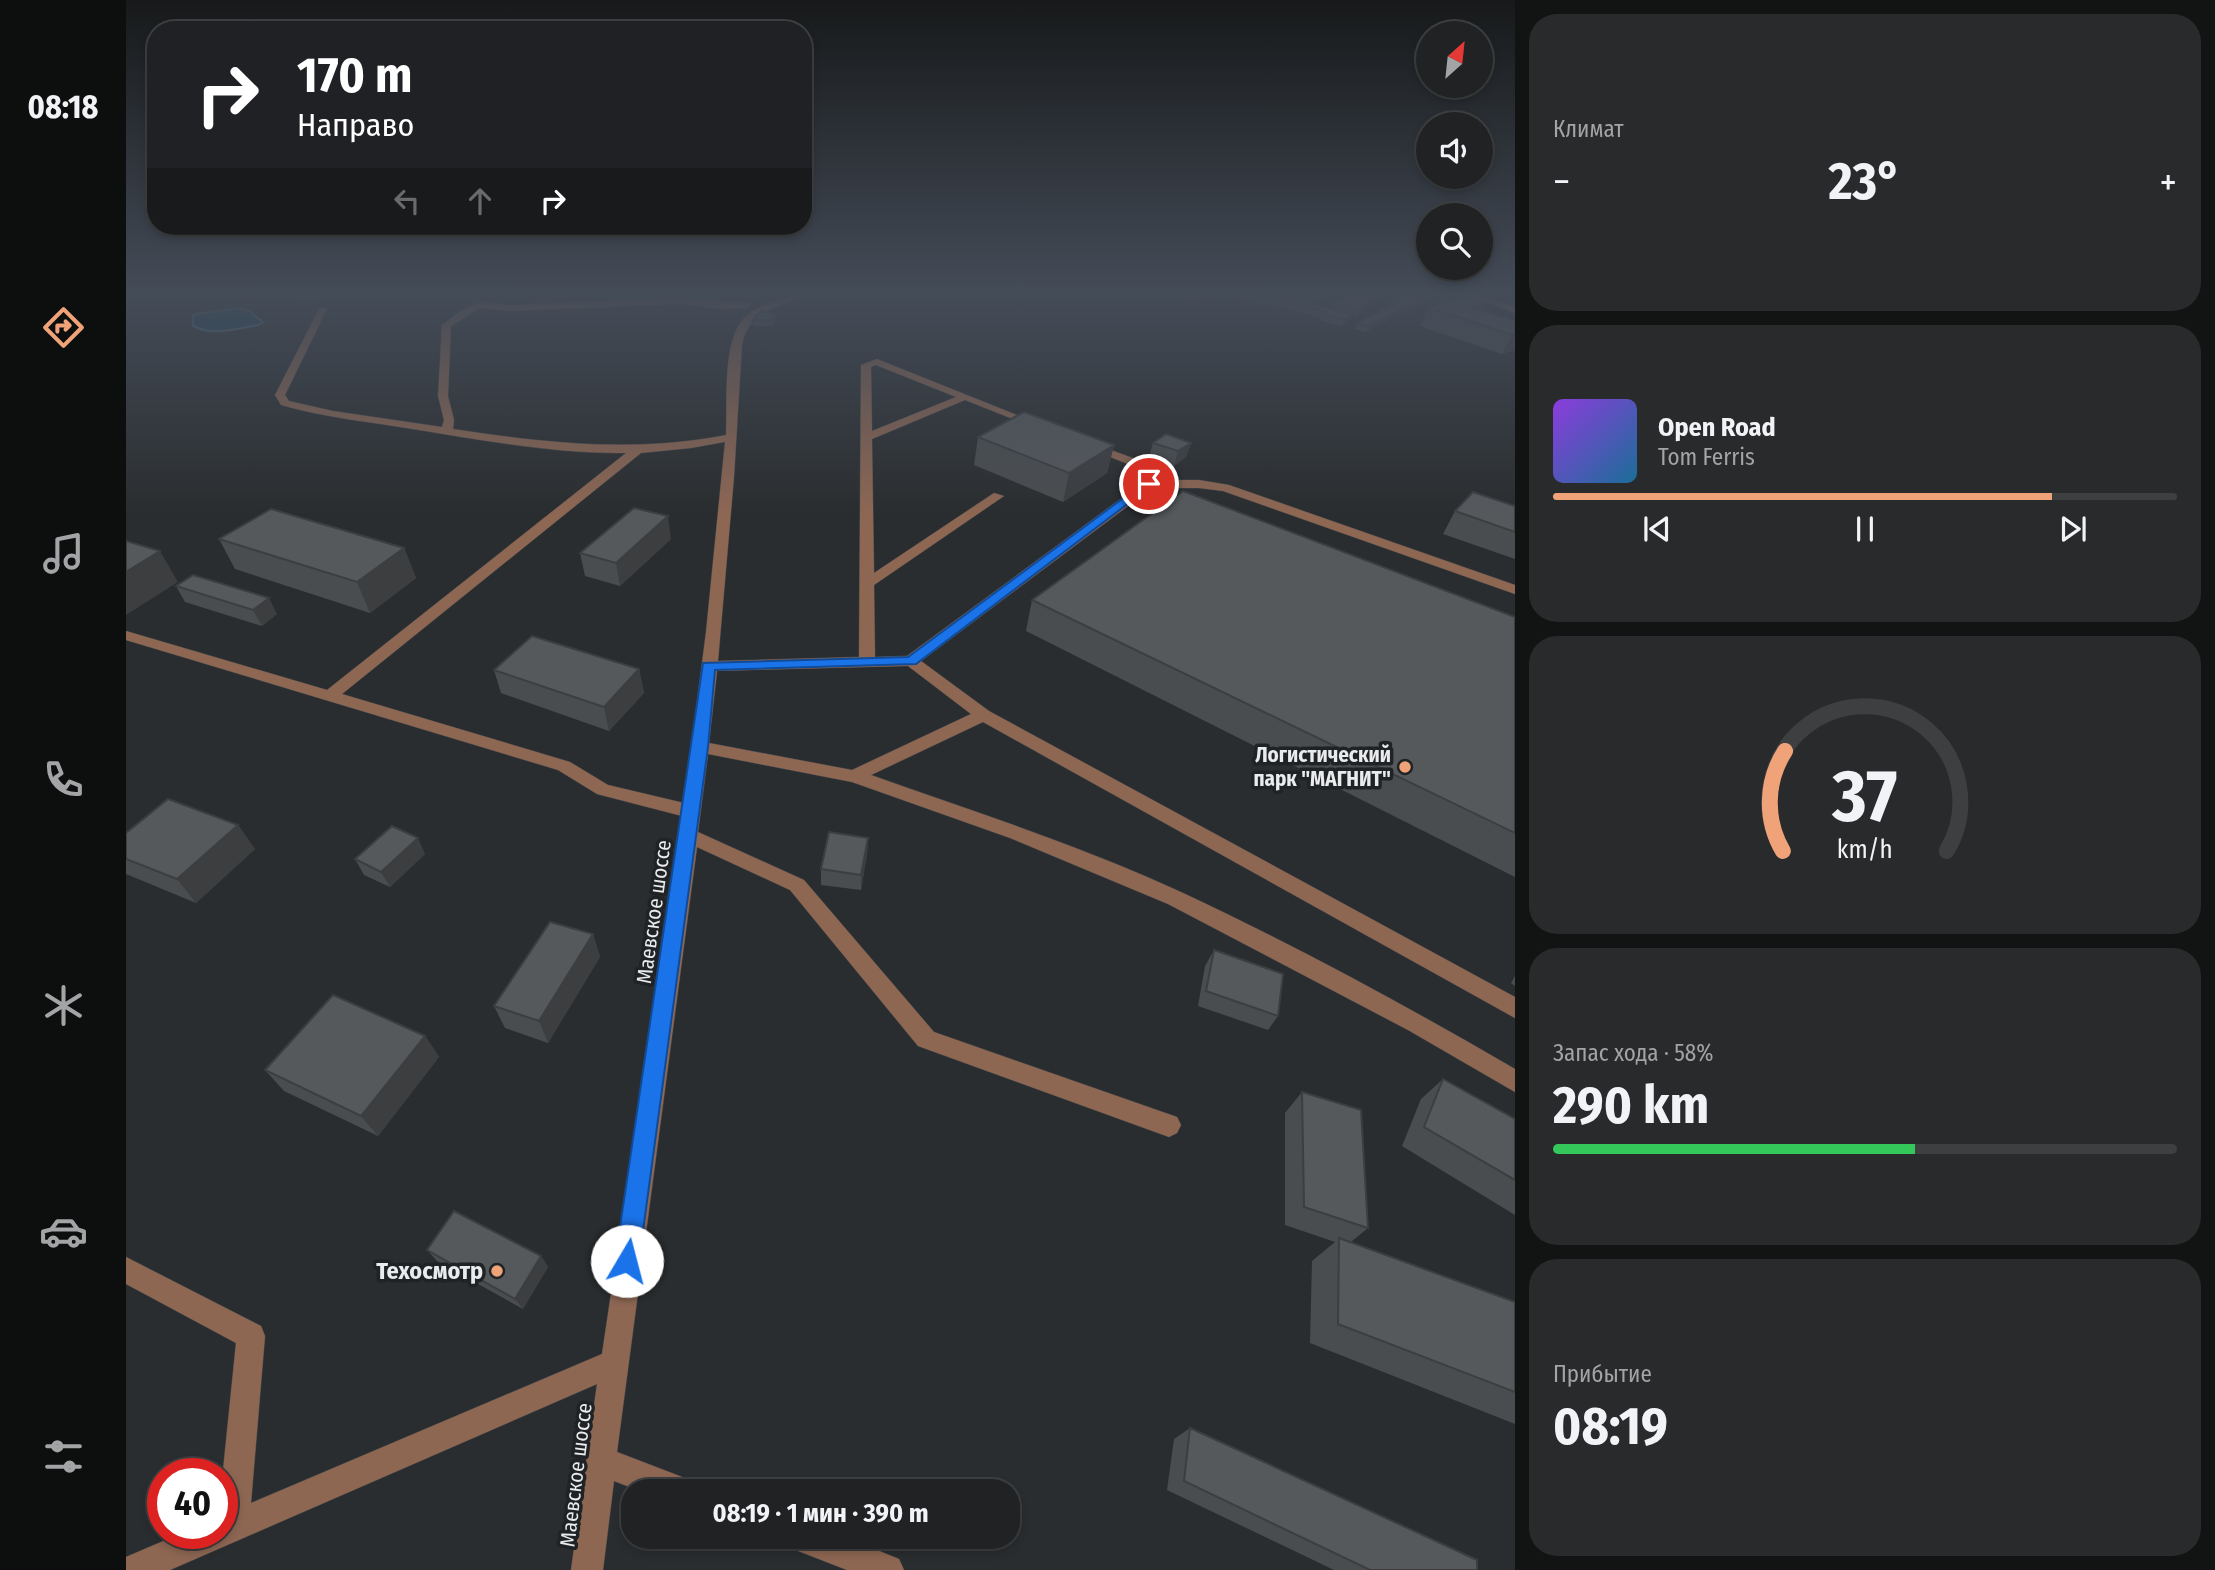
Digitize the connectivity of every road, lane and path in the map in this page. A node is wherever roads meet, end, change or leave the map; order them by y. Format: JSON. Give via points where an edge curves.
{"nodes":[{"id":1,"x":293,"y":368,"type":"edge"},
{"id":2,"x":445,"y":368,"type":"edge"},
{"id":3,"x":736,"y":368,"type":"edge"},
{"id":4,"x":866,"y":368,"type":"edge"},
{"id":5,"x":893,"y":368,"type":"edge"},
{"id":6,"x":964,"y":397,"type":"junction"},
{"id":7,"x":447,"y":431,"type":"junction"},
{"id":8,"x":1052,"y":431,"type":"edge"},
{"id":9,"x":732,"y":437,"type":"junction"},
{"id":10,"x":866,"y":437,"type":"junction"},
{"id":11,"x":1077,"y":440,"type":"edge"},
{"id":12,"x":636,"y":451,"type":"junction"},
{"id":13,"x":1172,"y":483,"type":"junction"},
{"id":14,"x":998,"y":496,"type":"dead end"},
{"id":15,"x":866,"y":584,"type":"junction"},
{"id":16,"x":1515,"y":590,"type":"edge"},
{"id":17,"x":126,"y":635,"type":"edge"},
{"id":18,"x":911,"y":661,"type":"junction"},
{"id":19,"x":867,"y":662,"type":"junction"},
{"id":20,"x":708,"y":666,"type":"junction"},
{"id":21,"x":330,"y":696,"type":"junction"},
{"id":22,"x":983,"y":715,"type":"junction"},
{"id":23,"x":700,"y":747,"type":"junction"},
{"id":24,"x":854,"y":776,"type":"junction"},
{"id":25,"x":691,"y":811,"type":"junction"},
{"id":26,"x":688,"y":835,"type":"junction"},
{"id":27,"x":1515,"y":1008,"type":"edge"},
{"id":28,"x":1515,"y":1081,"type":"edge"},
{"id":29,"x":1168,"y":1125,"type":"dead end"},
{"id":30,"x":126,"y":1270,"type":"edge"},
{"id":31,"x":613,"y":1363,"type":"junction"},
{"id":32,"x":234,"y":1458,"type":"edge"},
{"id":33,"x":601,"y":1461,"type":"junction"},
{"id":34,"x":648,"y":1479,"type":"edge"},
{"id":35,"x":238,"y":1524,"type":"edge"},
{"id":36,"x":181,"y":1549,"type":"edge"},
{"id":37,"x":833,"y":1549,"type":"edge"},
{"id":38,"x":133,"y":1570,"type":"edge"},
{"id":39,"x":587,"y":1570,"type":"edge"},
{"id":40,"x":888,"y":1570,"type":"edge"}],
"edges":[{"from":1,"to":7,"type":"street","via":[[280,394],[285,402]]},
{"from":2,"to":7,"type":"street"},
{"from":3,"to":9,"type":"street","name":"Маевское шоссе"},
{"from":4,"to":10,"type":"street"},
{"from":5,"to":6,"type":"street"},
{"from":6,"to":8,"type":"street"},
{"from":6,"to":10,"type":"street"},
{"from":7,"to":12,"type":"street","via":[[547,447]]},
{"from":9,"to":12,"type":"street"},
{"from":9,"to":20,"type":"street","name":"Маевское шоссе"},
{"from":10,"to":15,"type":"street"},
{"from":11,"to":13,"type":"street","via":[[1164,474]]},
{"from":12,"to":21,"type":"street"},
{"from":13,"to":16,"type":"street","via":[[1225,488]]},
{"from":13,"to":18,"type":"street","via":[[1149,484]]},
{"from":14,"to":15,"type":"street"},
{"from":15,"to":19,"type":"street"},
{"from":17,"to":21,"type":"street"},
{"from":18,"to":19,"type":"street"},
{"from":18,"to":22,"type":"street"},
{"from":19,"to":20,"type":"street"},
{"from":20,"to":23,"type":"street","name":"Маевское шоссе"},
{"from":21,"to":25,"type":"street","via":[[564,766],[603,789]]},
{"from":22,"to":24,"type":"street"},
{"from":22,"to":27,"type":"street"},
{"from":23,"to":24,"type":"street"},
{"from":23,"to":25,"type":"street","name":"Маевское шоссе"},
{"from":24,"to":28,"type":"street","via":[[1016,833],[1175,898],[1416,1023]]},
{"from":25,"to":26,"type":"street","name":"Маевское шоссе"},
{"from":26,"to":29,"type":"street","via":[[797,885],[926,1040]]},
{"from":26,"to":31,"type":"street","name":"Маевское шоссе"},
{"from":30,"to":32,"type":"street","via":[[250,1336]]},
{"from":31,"to":33,"type":"street","name":"Маевское шоссе"},
{"from":31,"to":35,"type":"street"},
{"from":33,"to":34,"type":"street"},
{"from":33,"to":39,"type":"street","name":"Маевское шоссе"},
{"from":36,"to":38,"type":"street"},
{"from":37,"to":40,"type":"street"}]}
